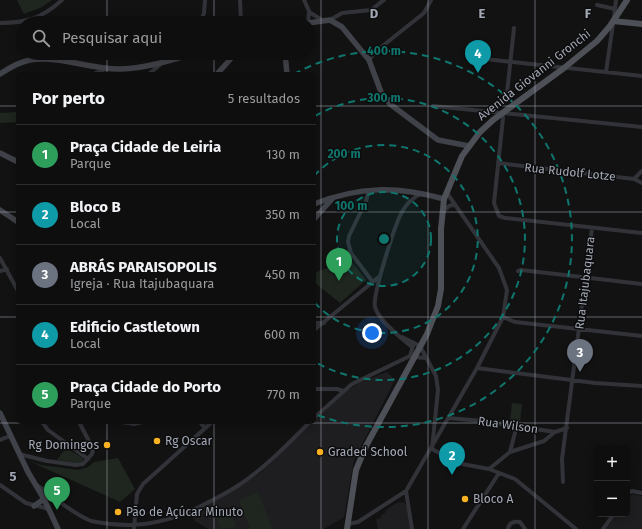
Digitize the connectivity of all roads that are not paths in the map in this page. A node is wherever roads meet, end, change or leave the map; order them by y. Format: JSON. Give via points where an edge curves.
{"nodes":[{"id":1,"x":62,"y":0,"type":"edge"},
{"id":2,"x":205,"y":0,"type":"edge"},
{"id":3,"x":240,"y":0,"type":"edge"},
{"id":4,"x":304,"y":0,"type":"edge"},
{"id":5,"x":384,"y":0,"type":"edge"},
{"id":6,"x":431,"y":0,"type":"edge"},
{"id":7,"x":616,"y":0,"type":"edge"},
{"id":8,"x":627,"y":0,"type":"edge"},
{"id":9,"x":597,"y":5,"type":"dead end"},
{"id":10,"x":615,"y":9,"type":"junction"},
{"id":11,"x":309,"y":11,"type":"junction"},
{"id":12,"x":342,"y":13,"type":"junction"},
{"id":13,"x":40,"y":16,"type":"edge"},
{"id":14,"x":203,"y":16,"type":"edge"},
{"id":15,"x":241,"y":16,"type":"edge"},
{"id":16,"x":309,"y":16,"type":"edge"},
{"id":17,"x":314,"y":16,"type":"edge"},
{"id":18,"x":316,"y":17,"type":"edge"},
{"id":19,"x":322,"y":20,"type":"junction"},
{"id":20,"x":330,"y":20,"type":"junction"},
{"id":21,"x":16,"y":21,"type":"edge"},
{"id":22,"x":316,"y":21,"type":"edge"},
{"id":23,"x":613,"y":21,"type":"junction"},
{"id":24,"x":0,"y":22,"type":"edge"},
{"id":25,"x":642,"y":24,"type":"edge"},
{"id":26,"x":341,"y":26,"type":"junction"},
{"id":27,"x":514,"y":28,"type":"dead end"},
{"id":28,"x":375,"y":52,"type":"junction"},
{"id":29,"x":364,"y":53,"type":"junction"},
{"id":30,"x":475,"y":58,"type":"dead end"},
{"id":31,"x":34,"y":60,"type":"edge"},
{"id":32,"x":46,"y":60,"type":"edge"},
{"id":33,"x":171,"y":60,"type":"edge"},
{"id":34,"x":230,"y":60,"type":"edge"},
{"id":35,"x":286,"y":60,"type":"edge"},
{"id":36,"x":369,"y":60,"type":"junction"},
{"id":37,"x":167,"y":61,"type":"junction"},
{"id":38,"x":510,"y":62,"type":"junction"},
{"id":39,"x":564,"y":68,"type":"junction"},
{"id":40,"x":107,"y":69,"type":"junction"},
{"id":41,"x":101,"y":72,"type":"edge"},
{"id":42,"x":152,"y":72,"type":"edge"},
{"id":43,"x":219,"y":72,"type":"edge"},
{"id":44,"x":287,"y":72,"type":"edge"},
{"id":45,"x":606,"y":72,"type":"junction"},
{"id":46,"x":0,"y":74,"type":"edge"},
{"id":47,"x":642,"y":76,"type":"edge"},
{"id":48,"x":507,"y":93,"type":"dead end"},
{"id":49,"x":433,"y":106,"type":"dead end"},
{"id":50,"x":503,"y":113,"type":"junction"},
{"id":51,"x":642,"y":127,"type":"edge"},
{"id":52,"x":457,"y":145,"type":"junction"},
{"id":53,"x":469,"y":146,"type":"junction"},
{"id":54,"x":1,"y":154,"type":"edge"},
{"id":55,"x":462,"y":156,"type":"junction"},
{"id":56,"x":16,"y":161,"type":"edge"},
{"id":57,"x":498,"y":163,"type":"junction"},
{"id":58,"x":642,"y":171,"type":"edge"},
{"id":59,"x":634,"y":179,"type":"junction"},
{"id":60,"x":642,"y":184,"type":"edge"},
{"id":61,"x":370,"y":189,"type":"junction"},
{"id":62,"x":406,"y":190,"type":"junction"},
{"id":63,"x":447,"y":192,"type":"junction"},
{"id":64,"x":422,"y":193,"type":"junction"},
{"id":65,"x":333,"y":198,"type":"junction"},
{"id":66,"x":444,"y":199,"type":"junction"},
{"id":67,"x":411,"y":201,"type":"junction"},
{"id":68,"x":316,"y":203,"type":"edge"},
{"id":69,"x":458,"y":208,"type":"junction"},
{"id":70,"x":0,"y":210,"type":"edge"},
{"id":71,"x":322,"y":210,"type":"junction"},
{"id":72,"x":442,"y":212,"type":"junction"},
{"id":73,"x":6,"y":215,"type":"junction"},
{"id":74,"x":0,"y":217,"type":"edge"},
{"id":75,"x":316,"y":217,"type":"edge"},
{"id":76,"x":16,"y":221,"type":"edge"},
{"id":77,"x":592,"y":228,"type":"junction"},
{"id":78,"x":642,"y":233,"type":"edge"},
{"id":79,"x":0,"y":258,"type":"edge"},
{"id":80,"x":7,"y":268,"type":"junction"},
{"id":81,"x":0,"y":271,"type":"edge"},
{"id":82,"x":518,"y":271,"type":"dead end"},
{"id":83,"x":380,"y":276,"type":"junction"},
{"id":84,"x":585,"y":278,"type":"junction"},
{"id":85,"x":372,"y":281,"type":"junction"},
{"id":86,"x":642,"y":284,"type":"edge"},
{"id":87,"x":16,"y":287,"type":"edge"},
{"id":88,"x":503,"y":317,"type":"junction"},
{"id":89,"x":324,"y":322,"type":"junction"},
{"id":90,"x":316,"y":323,"type":"edge"},
{"id":91,"x":316,"y":328,"type":"edge"},
{"id":92,"x":579,"y":329,"type":"junction"},
{"id":93,"x":642,"y":336,"type":"edge"},
{"id":94,"x":416,"y":346,"type":"junction"},
{"id":95,"x":414,"y":357,"type":"junction"},
{"id":96,"x":426,"y":358,"type":"junction"},
{"id":97,"x":399,"y":363,"type":"junction"},
{"id":98,"x":409,"y":366,"type":"junction"},
{"id":99,"x":477,"y":368,"type":"junction"},
{"id":100,"x":573,"y":379,"type":"junction"},
{"id":101,"x":642,"y":386,"type":"edge"},
{"id":102,"x":316,"y":389,"type":"edge"},
{"id":103,"x":344,"y":391,"type":"junction"},
{"id":104,"x":0,"y":413,"type":"edge"},
{"id":105,"x":316,"y":416,"type":"edge"},
{"id":106,"x":448,"y":418,"type":"junction"},
{"id":107,"x":44,"y":424,"type":"edge"},
{"id":108,"x":80,"y":424,"type":"edge"},
{"id":109,"x":202,"y":424,"type":"edge"},
{"id":110,"x":210,"y":424,"type":"edge"},
{"id":111,"x":308,"y":424,"type":"edge"},
{"id":112,"x":517,"y":425,"type":"junction"},
{"id":113,"x":205,"y":428,"type":"junction"},
{"id":114,"x":567,"y":428,"type":"junction"},
{"id":115,"x":555,"y":432,"type":"junction"},
{"id":116,"x":10,"y":436,"type":"junction"},
{"id":117,"x":0,"y":440,"type":"edge"},
{"id":118,"x":431,"y":448,"type":"junction"},
{"id":119,"x":510,"y":452,"type":"junction"},
{"id":120,"x":18,"y":454,"type":"junction"},
{"id":121,"x":88,"y":460,"type":"junction"},
{"id":122,"x":489,"y":469,"type":"junction"},
{"id":123,"x":499,"y":473,"type":"junction"},
{"id":124,"x":563,"y":482,"type":"dead end"},
{"id":125,"x":0,"y":485,"type":"edge"},
{"id":126,"x":36,"y":485,"type":"junction"},
{"id":127,"x":406,"y":491,"type":"junction"},
{"id":128,"x":630,"y":492,"type":"edge"},
{"id":129,"x":642,"y":493,"type":"edge"},
{"id":130,"x":57,"y":498,"type":"junction"},
{"id":131,"x":44,"y":499,"type":"junction"},
{"id":132,"x":34,"y":506,"type":"junction"},
{"id":133,"x":49,"y":510,"type":"junction"},
{"id":134,"x":612,"y":517,"type":"edge"},
{"id":135,"x":348,"y":527,"type":"edge"},
{"id":136,"x":134,"y":528,"type":"junction"},
{"id":137,"x":58,"y":529,"type":"edge"},
{"id":138,"x":412,"y":529,"type":"edge"},
{"id":139,"x":463,"y":529,"type":"edge"},
{"id":140,"x":508,"y":529,"type":"edge"},
{"id":141,"x":526,"y":529,"type":"edge"},
{"id":142,"x":576,"y":529,"type":"edge"},
{"id":143,"x":603,"y":529,"type":"edge"}],
"edges":[{"from":1,"to":13,"type":"street"},
{"from":2,"to":14,"type":"street"},
{"from":3,"to":15,"type":"street"},
{"from":4,"to":11,"type":"street"},
{"from":5,"to":12,"type":"street","via":[[371,10]]},
{"from":6,"to":28,"type":"street","via":[[424,14]]},
{"from":7,"to":10,"type":"street"},
{"from":8,"to":23,"type":"main road","name":"Avenida Giovanni Gronchi"},
{"from":9,"to":10,"type":"street"},
{"from":10,"to":23,"type":"street"},
{"from":11,"to":16,"type":"street"},
{"from":11,"to":17,"type":"street"},
{"from":12,"to":20,"type":"street"},
{"from":12,"to":26,"type":"street"},
{"from":18,"to":19,"type":"street"},
{"from":19,"to":20,"type":"street"},
{"from":19,"to":22,"type":"street"},
{"from":20,"to":26,"type":"street"},
{"from":21,"to":24,"type":"street"},
{"from":23,"to":25,"type":"main road"},
{"from":23,"to":39,"type":"main road","name":"Avenida Giovanni Gronchi","via":[[597,41]]},
{"from":23,"to":45,"type":"street"},
{"from":26,"to":29,"type":"street"},
{"from":27,"to":38,"type":"street"},
{"from":28,"to":29,"type":"street"},
{"from":28,"to":36,"type":"street"},
{"from":29,"to":36,"type":"street"},
{"from":30,"to":38,"type":"street"},
{"from":31,"to":46,"type":"street","via":[[20,63]]},
{"from":32,"to":40,"type":"street"},
{"from":33,"to":37,"type":"street"},
{"from":34,"to":43,"type":"street"},
{"from":35,"to":44,"type":"street"},
{"from":36,"to":52,"type":"street","via":[[381,92],[390,104],[438,140]]},
{"from":37,"to":40,"type":"street"},
{"from":37,"to":42,"type":"street"},
{"from":38,"to":39,"type":"street"},
{"from":38,"to":48,"type":"street"},
{"from":39,"to":45,"type":"street"},
{"from":39,"to":50,"type":"main road","name":"Avenida Giovanni Gronchi"},
{"from":40,"to":41,"type":"street"},
{"from":45,"to":47,"type":"street"},
{"from":49,"to":50,"type":"street"},
{"from":50,"to":51,"type":"street"},
{"from":50,"to":53,"type":"main road","name":"Avenida Giovanni Gronchi","via":[[480,132]]},
{"from":50,"to":57,"type":"street"},
{"from":52,"to":53,"type":"street"},
{"from":52,"to":55,"type":"street"},
{"from":53,"to":55,"type":"main road","name":"Avenida Giovanni Gronchi"},
{"from":54,"to":56,"type":"street"},
{"from":55,"to":63,"type":"main road","name":"Avenida Giovanni Gronchi"},
{"from":57,"to":59,"type":"street","name":"Rua Rudolf Lotze"},
{"from":57,"to":77,"type":"street","via":[[494,203],[498,215],[504,218]]},
{"from":58,"to":59,"type":"street"},
{"from":59,"to":60,"type":"street","name":"Rua Rudolf Lotze"},
{"from":61,"to":62,"type":"street"},
{"from":61,"to":65,"type":"street","via":[[345,193]]},
{"from":61,"to":85,"type":"street","via":[[348,242],[351,253]]},
{"from":62,"to":64,"type":"street"},
{"from":62,"to":67,"type":"street","via":[[412,195]]},
{"from":63,"to":66,"type":"main road","name":"Avenida Giovanni Gronchi"},
{"from":63,"to":69,"type":"street"},
{"from":64,"to":66,"type":"street"},
{"from":64,"to":67,"type":"street"},
{"from":65,"to":68,"type":"street"},
{"from":65,"to":71,"type":"street"},
{"from":66,"to":72,"type":"main road","name":"Avenida Giovanni Gronchi"},
{"from":67,"to":83,"type":"street","via":[[399,218]]},
{"from":68,"to":71,"type":"street","via":[[322,205]]},
{"from":69,"to":72,"type":"street","via":[[450,205]]},
{"from":69,"to":88,"type":"street","via":[[494,259],[504,279],[507,290]]},
{"from":70,"to":73,"type":"street"},
{"from":71,"to":75,"type":"street"},
{"from":72,"to":94,"type":"main road","name":"Avenida Giovanni Gronchi","via":[[441,289],[434,317]]},
{"from":73,"to":74,"type":"street"},
{"from":73,"to":76,"type":"street"},
{"from":77,"to":78,"type":"street"},
{"from":77,"to":84,"type":"street","name":"Rua Itajubaquara"},
{"from":79,"to":80,"type":"street"},
{"from":80,"to":81,"type":"street"},
{"from":80,"to":87,"type":"street"},
{"from":82,"to":84,"type":"street"},
{"from":83,"to":85,"type":"street"},
{"from":83,"to":94,"type":"street","via":[[374,300],[379,316]]},
{"from":84,"to":86,"type":"street"},
{"from":84,"to":92,"type":"street","name":"Rua Itajubaquara"},
{"from":85,"to":89,"type":"street"},
{"from":88,"to":92,"type":"street","via":[[515,322]]},
{"from":88,"to":99,"type":"street"},
{"from":89,"to":90,"type":"street"},
{"from":89,"to":91,"type":"street"},
{"from":92,"to":93,"type":"street"},
{"from":92,"to":100,"type":"street","name":"Rua Itajubaquara"},
{"from":94,"to":95,"type":"main road","name":"Avenida Giovanni Gronchi"},
{"from":94,"to":96,"type":"street"},
{"from":94,"to":97,"type":"street","via":[[411,355]]},
{"from":95,"to":96,"type":"street"},
{"from":95,"to":98,"type":"main road","name":"Avenida Giovanni Gronchi"},
{"from":96,"to":118,"type":"street","via":[[438,384]]},
{"from":97,"to":98,"type":"street"},
{"from":97,"to":103,"type":"street","via":[[369,375]]},
{"from":98,"to":135,"type":"main road","name":"Avenida Giovanni Gronchi","via":[[356,470]]},
{"from":99,"to":100,"type":"street"},
{"from":99,"to":106,"type":"street"},
{"from":100,"to":101,"type":"street"},
{"from":100,"to":114,"type":"street","name":"Rua Itajubaquara"},
{"from":102,"to":103,"type":"street"},
{"from":103,"to":105,"type":"street"},
{"from":104,"to":116,"type":"street"},
{"from":106,"to":112,"type":"street","name":"Rua Wilson"},
{"from":106,"to":118,"type":"street"},
{"from":107,"to":121,"type":"street"},
{"from":108,"to":121,"type":"street","via":[[93,448]]},
{"from":109,"to":113,"type":"street"},
{"from":110,"to":113,"type":"street"},
{"from":111,"to":136,"type":"street","via":[[240,485],[170,521],[155,526]]},
{"from":112,"to":115,"type":"street","name":"Rua Wilson"},
{"from":112,"to":119,"type":"street"},
{"from":113,"to":136,"type":"street","via":[[143,484],[136,503]]},
{"from":114,"to":115,"type":"street","name":"Rua Wilson"},
{"from":114,"to":124,"type":"street","name":"Rua Itajubaquara","via":[[562,459]]},
{"from":115,"to":119,"type":"street","via":[[544,441]]},
{"from":116,"to":117,"type":"street"},
{"from":116,"to":120,"type":"street"},
{"from":118,"to":122,"type":"street","via":[[457,462]]},
{"from":118,"to":127,"type":"street"},
{"from":119,"to":122,"type":"street"},
{"from":120,"to":121,"type":"street","via":[[76,465]]},
{"from":120,"to":126,"type":"street"},
{"from":122,"to":123,"type":"street"},
{"from":123,"to":139,"type":"street"},
{"from":123,"to":142,"type":"street","via":[[515,479]]},
{"from":125,"to":132,"type":"street","via":[[17,498]]},
{"from":126,"to":130,"type":"street"},
{"from":126,"to":131,"type":"street"},
{"from":127,"to":135,"type":"street"},
{"from":127,"to":138,"type":"street"},
{"from":128,"to":129,"type":"street"},
{"from":130,"to":131,"type":"street"},
{"from":130,"to":136,"type":"street","via":[[70,509],[92,521]]},
{"from":131,"to":132,"type":"street"},
{"from":131,"to":133,"type":"street"},
{"from":132,"to":133,"type":"street"},
{"from":133,"to":137,"type":"street"},
{"from":134,"to":143,"type":"street"},
{"from":140,"to":141,"type":"street","via":[[514,522],[520,522]]}]}
